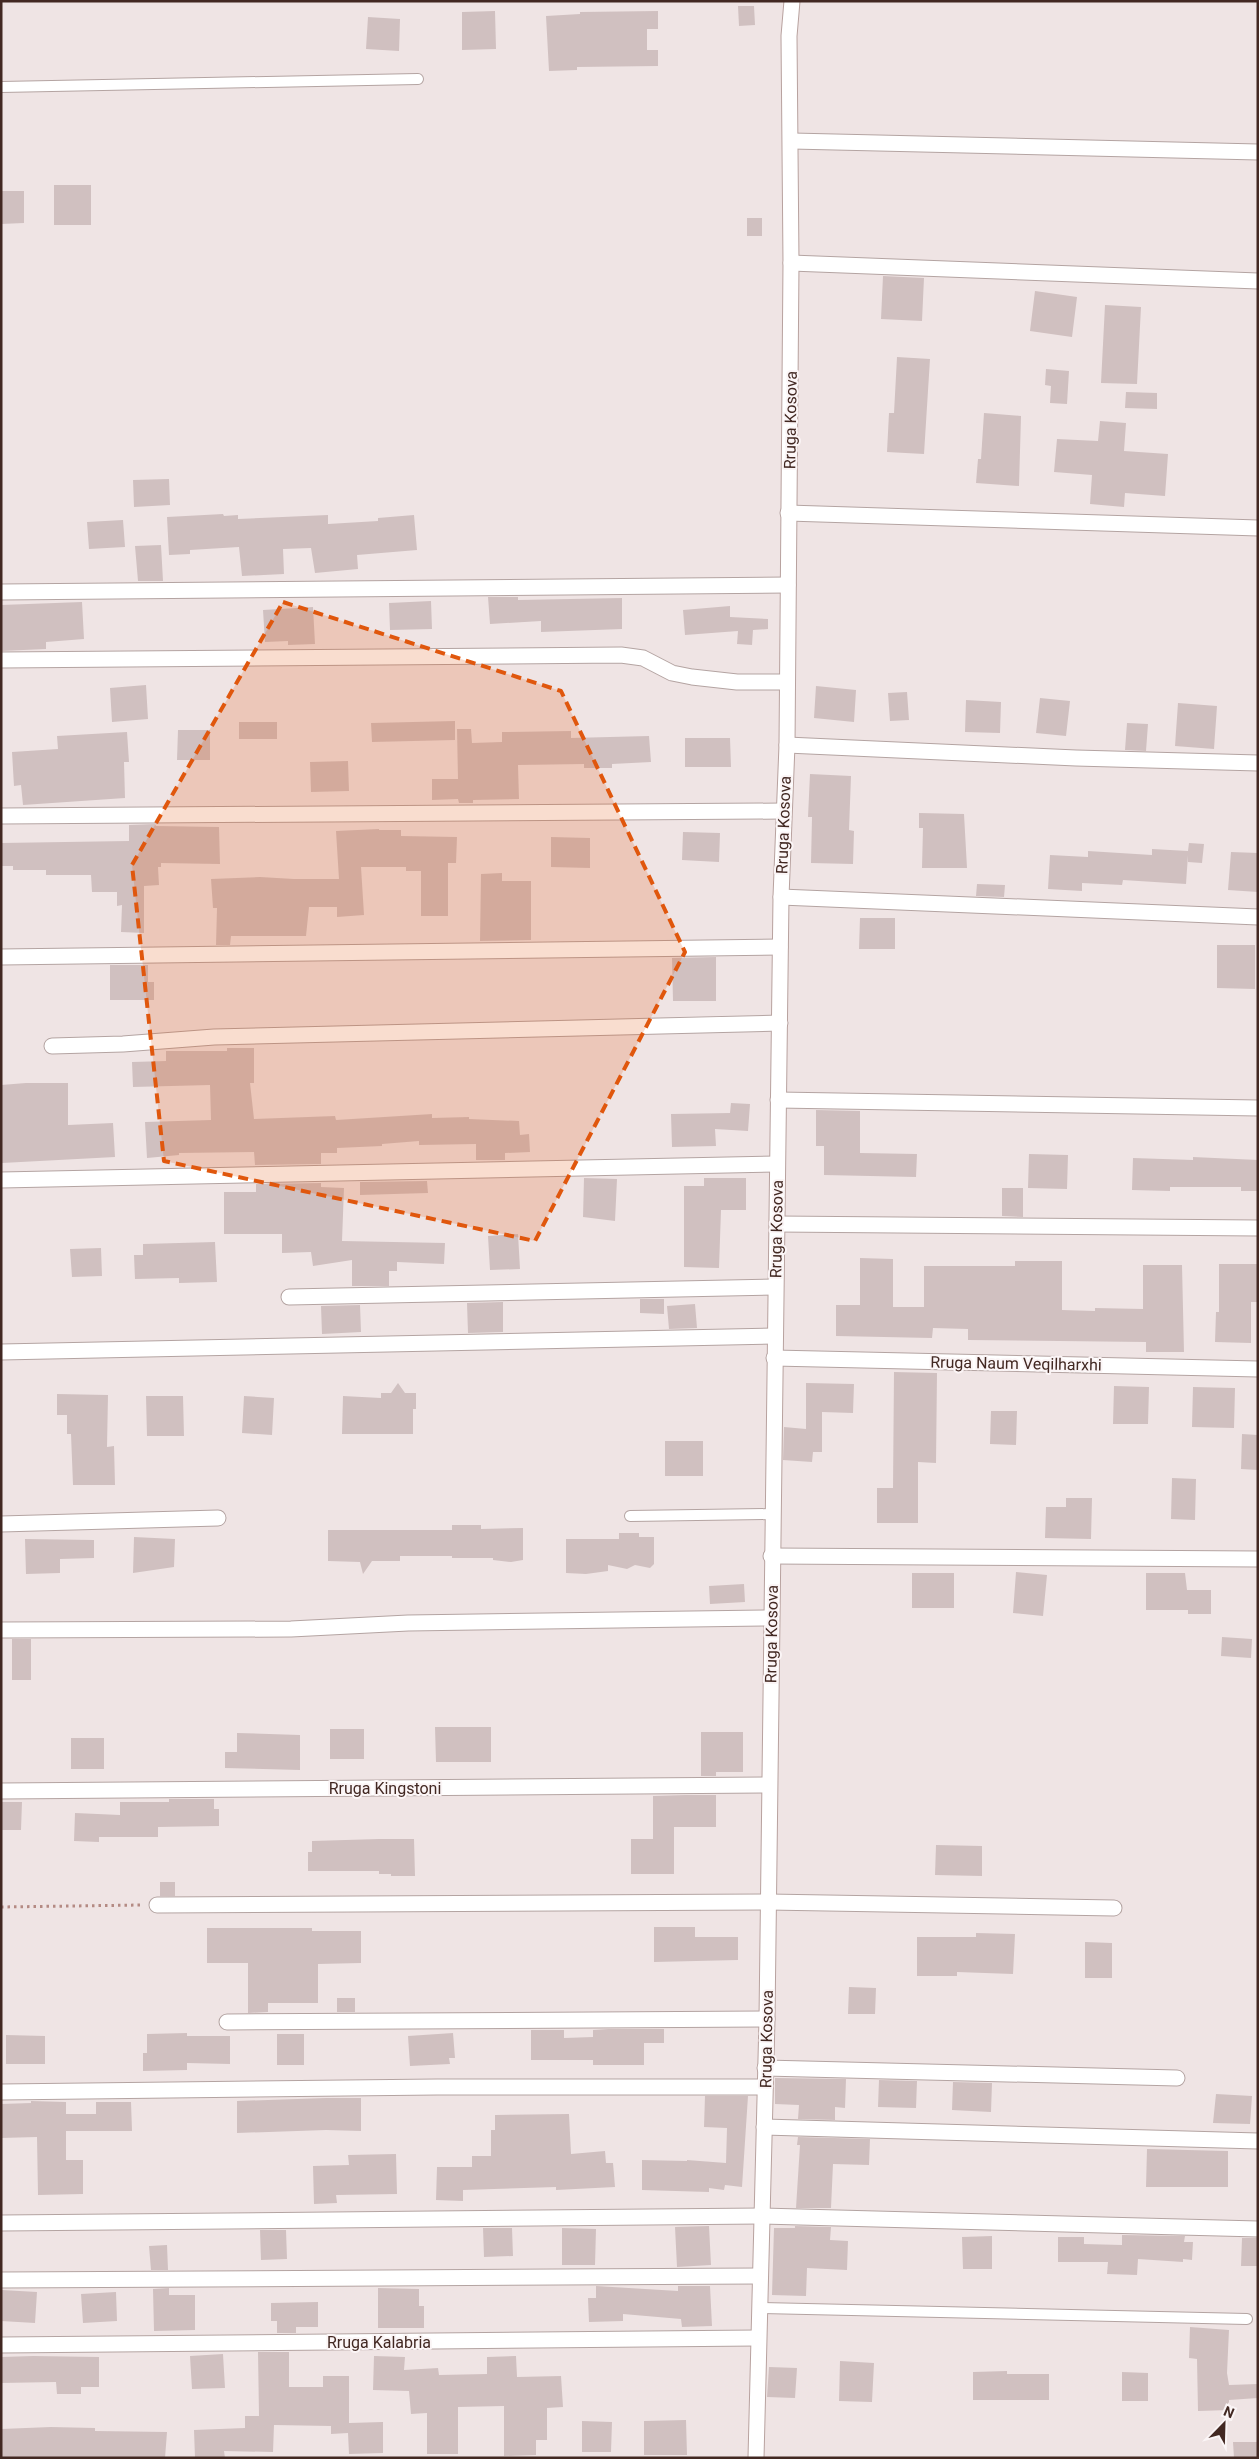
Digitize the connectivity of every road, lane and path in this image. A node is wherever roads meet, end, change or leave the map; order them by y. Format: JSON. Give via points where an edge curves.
{"nodes":[{"id":1,"x":792,"y":1,"type":"edge"},
{"id":2,"x":418,"y":78,"type":"dead end"},
{"id":3,"x":1,"y":86,"type":"edge"},
{"id":4,"x":792,"y":141,"type":"junction"},
{"id":5,"x":1258,"y":152,"type":"edge"},
{"id":6,"x":791,"y":263,"type":"junction"},
{"id":7,"x":1258,"y":281,"type":"edge"},
{"id":8,"x":788,"y":513,"type":"junction"},
{"id":9,"x":1258,"y":528,"type":"edge"},
{"id":10,"x":788,"y":585,"type":"junction"},
{"id":11,"x":1,"y":592,"type":"edge"},
{"id":12,"x":1,"y":660,"type":"edge"},
{"id":13,"x":787,"y":682,"type":"junction"},
{"id":14,"x":787,"y":744,"type":"junction"},
{"id":15,"x":1258,"y":763,"type":"edge"},
{"id":16,"x":783,"y":811,"type":"junction"},
{"id":17,"x":1,"y":816,"type":"edge"},
{"id":18,"x":781,"y":897,"type":"junction"},
{"id":19,"x":1258,"y":917,"type":"edge"},
{"id":20,"x":780,"y":947,"type":"junction"},
{"id":21,"x":1,"y":957,"type":"edge"},
{"id":22,"x":780,"y":1023,"type":"junction"},
{"id":23,"x":52,"y":1046,"type":"dead end"},
{"id":24,"x":778,"y":1100,"type":"junction"},
{"id":25,"x":1258,"y":1108,"type":"edge"},
{"id":26,"x":777,"y":1164,"type":"junction"},
{"id":27,"x":1,"y":1180,"type":"edge"},
{"id":28,"x":777,"y":1224,"type":"junction"},
{"id":29,"x":1258,"y":1228,"type":"edge"},
{"id":30,"x":775,"y":1287,"type":"junction"},
{"id":31,"x":289,"y":1297,"type":"dead end"},
{"id":32,"x":775,"y":1336,"type":"junction"},
{"id":33,"x":1,"y":1352,"type":"edge"},
{"id":34,"x":774,"y":1358,"type":"junction"},
{"id":35,"x":1258,"y":1369,"type":"edge"},
{"id":36,"x":772,"y":1514,"type":"junction"},
{"id":37,"x":630,"y":1516,"type":"dead end"},
{"id":38,"x":218,"y":1518,"type":"dead end"},
{"id":39,"x":1,"y":1524,"type":"edge"},
{"id":40,"x":771,"y":1556,"type":"junction"},
{"id":41,"x":1258,"y":1559,"type":"edge"},
{"id":42,"x":772,"y":1618,"type":"junction"},
{"id":43,"x":1,"y":1630,"type":"edge"},
{"id":44,"x":769,"y":1785,"type":"junction"},
{"id":45,"x":1,"y":1791,"type":"edge"},
{"id":46,"x":768,"y":1902,"type":"junction"},
{"id":47,"x":157,"y":1904,"type":"joint"},
{"id":48,"x":1,"y":1907,"type":"edge"},
{"id":49,"x":1114,"y":1908,"type":"dead end"},
{"id":50,"x":767,"y":2019,"type":"junction"},
{"id":51,"x":227,"y":2022,"type":"dead end"},
{"id":52,"x":765,"y":2068,"type":"junction"},
{"id":53,"x":1177,"y":2078,"type":"dead end"},
{"id":54,"x":765,"y":2087,"type":"junction"},
{"id":55,"x":1,"y":2092,"type":"edge"},
{"id":56,"x":764,"y":2127,"type":"junction"},
{"id":57,"x":1258,"y":2141,"type":"edge"},
{"id":58,"x":762,"y":2216,"type":"junction"},
{"id":59,"x":1,"y":2224,"type":"edge"},
{"id":60,"x":1258,"y":2229,"type":"edge"},
{"id":61,"x":760,"y":2276,"type":"junction"},
{"id":62,"x":1,"y":2280,"type":"edge"},
{"id":63,"x":759,"y":2308,"type":"junction"},
{"id":64,"x":1247,"y":2318,"type":"dead end"},
{"id":65,"x":757,"y":2338,"type":"junction"},
{"id":66,"x":1,"y":2345,"type":"edge"},
{"id":67,"x":756,"y":2458,"type":"edge"}],
"edges":[{"from":1,"to":4,"type":"street","name":"Rruga Kosova","via":[[789,36]]},
{"from":2,"to":3,"type":"lane"},
{"from":4,"to":5,"type":"street"},
{"from":4,"to":6,"type":"street","name":"Rruga Kosova"},
{"from":6,"to":7,"type":"street"},
{"from":6,"to":8,"type":"street","name":"Rruga Kosova"},
{"from":8,"to":9,"type":"street"},
{"from":8,"to":10,"type":"street","name":"Rruga Kosova"},
{"from":10,"to":11,"type":"street"},
{"from":10,"to":13,"type":"street","name":"Rruga Kosova"},
{"from":12,"to":13,"type":"street","via":[[621,655],[643,658],[672,673],[692,677],[737,682]]},
{"from":13,"to":14,"type":"street","name":"Rruga Kosova"},
{"from":14,"to":15,"type":"street"},
{"from":14,"to":16,"type":"street","name":"Rruga Kosova"},
{"from":16,"to":17,"type":"street"},
{"from":16,"to":18,"type":"street","name":"Rruga Kosova"},
{"from":18,"to":19,"type":"street"},
{"from":18,"to":20,"type":"street","name":"Rruga Kosova"},
{"from":20,"to":21,"type":"street"},
{"from":20,"to":22,"type":"street","name":"Rruga Kosova"},
{"from":22,"to":23,"type":"street","via":[[214,1037]]},
{"from":22,"to":24,"type":"street","name":"Rruga Kosova"},
{"from":24,"to":25,"type":"street"},
{"from":24,"to":26,"type":"street","name":"Rruga Kosova"},
{"from":26,"to":27,"type":"street"},
{"from":26,"to":28,"type":"street","name":"Rruga Kosova"},
{"from":28,"to":29,"type":"street"},
{"from":28,"to":30,"type":"street","name":"Rruga Kosova"},
{"from":30,"to":31,"type":"street"},
{"from":30,"to":32,"type":"street","name":"Rruga Kosova"},
{"from":32,"to":33,"type":"street"},
{"from":32,"to":34,"type":"street","name":"Rruga Kosova"},
{"from":34,"to":35,"type":"street","name":"Rruga Naum Veqilharxhi"},
{"from":34,"to":36,"type":"street","name":"Rruga Kosova"},
{"from":36,"to":37,"type":"lane"},
{"from":36,"to":40,"type":"street","name":"Rruga Kosova"},
{"from":38,"to":39,"type":"street"},
{"from":40,"to":41,"type":"street"},
{"from":40,"to":42,"type":"street","name":"Rruga Kosova"},
{"from":42,"to":43,"type":"street","via":[[408,1623],[291,1629]]},
{"from":42,"to":44,"type":"street","name":"Rruga Kosova"},
{"from":44,"to":45,"type":"street","name":"Rruga Kingstoni"},
{"from":44,"to":46,"type":"street","name":"Rruga Kosova"},
{"from":46,"to":47,"type":"street"},
{"from":46,"to":49,"type":"street"},
{"from":46,"to":50,"type":"street","name":"Rruga Kosova"},
{"from":47,"to":48,"type":"path"},
{"from":50,"to":51,"type":"street"},
{"from":50,"to":52,"type":"street","name":"Rruga Kosova"},
{"from":52,"to":53,"type":"street"},
{"from":52,"to":54,"type":"street","name":"Rruga Kosova"},
{"from":54,"to":55,"type":"street"},
{"from":54,"to":56,"type":"street","name":"Rruga Kosova"},
{"from":56,"to":57,"type":"street"},
{"from":56,"to":58,"type":"street","name":"Rruga Kosova"},
{"from":58,"to":59,"type":"street"},
{"from":58,"to":60,"type":"street"},
{"from":58,"to":61,"type":"street","name":"Rruga Kosova"},
{"from":61,"to":62,"type":"street"},
{"from":61,"to":63,"type":"street","name":"Rruga Kosova"},
{"from":63,"to":64,"type":"lane"},
{"from":63,"to":65,"type":"street","name":"Rruga Kosova"},
{"from":65,"to":66,"type":"street","name":"Rruga Kalabria"},
{"from":65,"to":67,"type":"street","name":"Rruga Kosova"}]}
